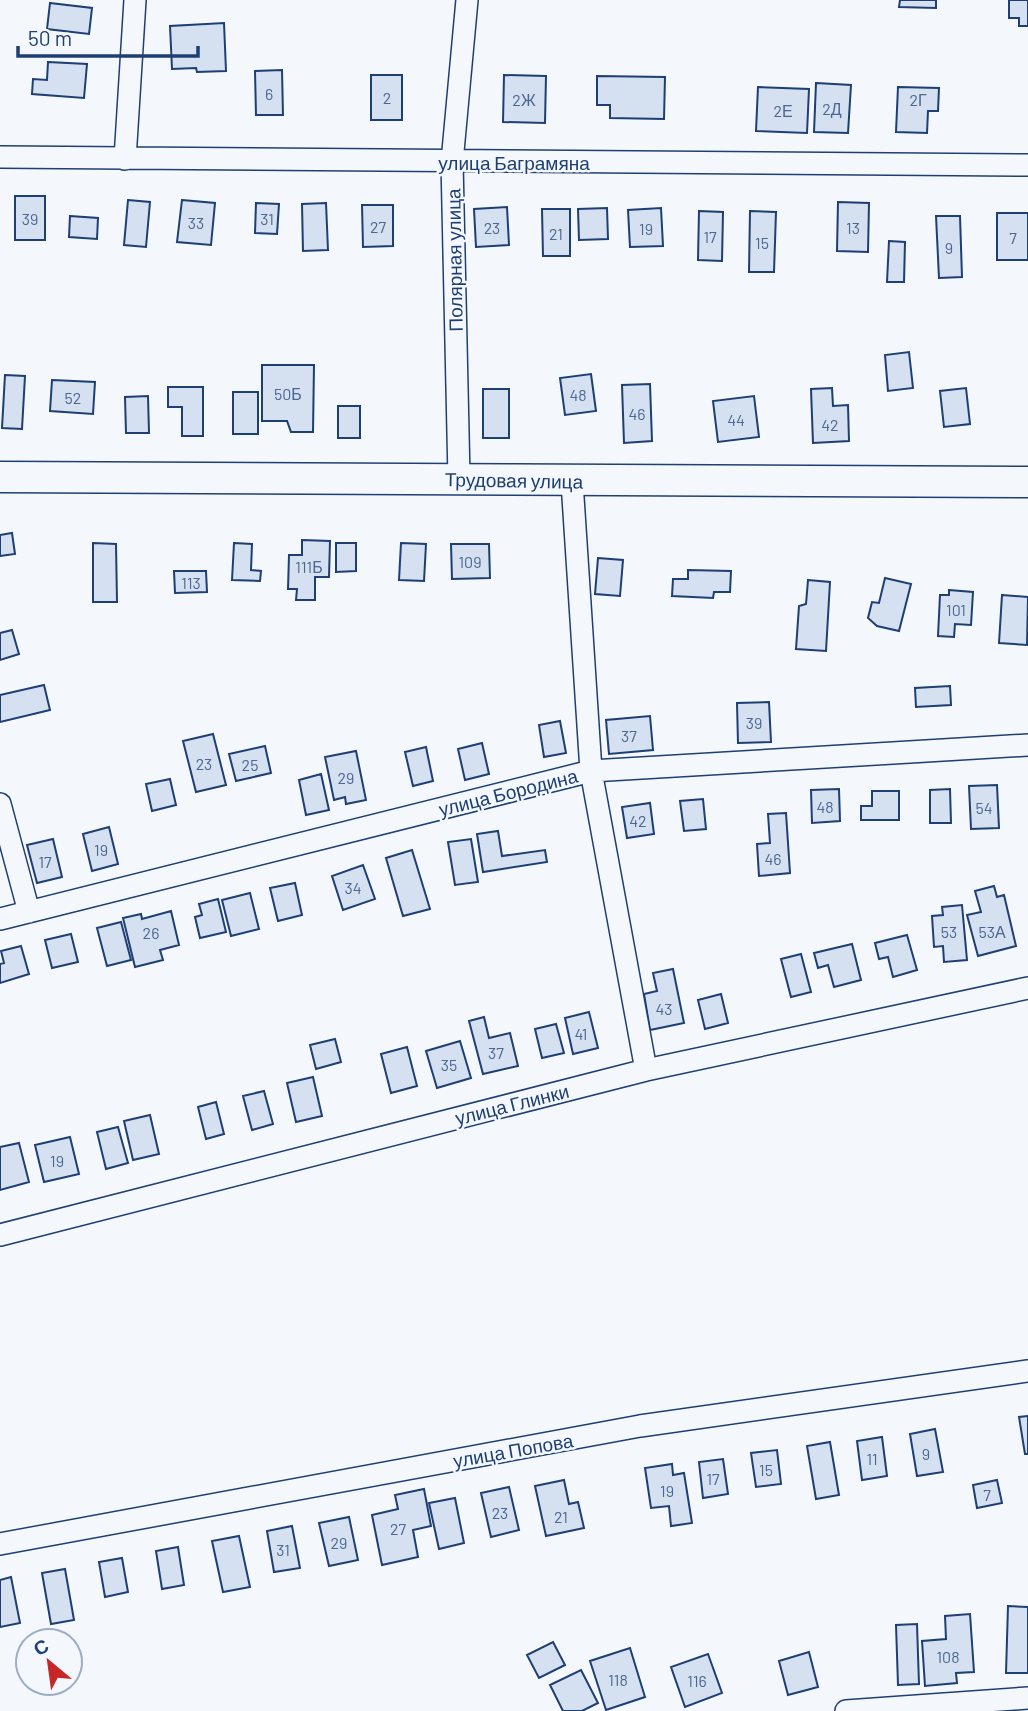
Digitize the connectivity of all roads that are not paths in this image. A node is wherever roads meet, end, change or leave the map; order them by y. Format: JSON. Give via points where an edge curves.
{"nodes":[{"id":1,"x":135,"y":0,"type":"edge"},
{"id":2,"x":467,"y":0,"type":"edge"},
{"id":3,"x":0,"y":157,"type":"edge"},
{"id":4,"x":125,"y":159,"type":"junction"},
{"id":5,"x":452,"y":162,"type":"junction"},
{"id":6,"x":1028,"y":165,"type":"edge"},
{"id":7,"x":0,"y":477,"type":"edge"},
{"id":8,"x":459,"y":478,"type":"junction"},
{"id":9,"x":572,"y":482,"type":"junction"},
{"id":10,"x":1028,"y":482,"type":"edge"},
{"id":11,"x":1028,"y":745,"type":"edge"},
{"id":12,"x":591,"y":771,"type":"junction"},
{"id":13,"x":0,"y":804,"type":"edge"},
{"id":14,"x":29,"y":912,"type":"junction"},
{"id":15,"x":0,"y":919,"type":"edge"},
{"id":16,"x":1028,"y":989,"type":"edge"},
{"id":17,"x":646,"y":1070,"type":"junction"},
{"id":18,"x":0,"y":1235,"type":"edge"},
{"id":19,"x":1028,"y":1371,"type":"edge"},
{"id":20,"x":0,"y":1544,"type":"edge"},
{"id":21,"x":1028,"y":1698,"type":"edge"},
{"id":22,"x":847,"y":1711,"type":"edge"}],
"edges":[{"from":1,"to":4,"type":"street"},
{"from":2,"to":5,"type":"street","name":"Полярная улица"},
{"from":3,"to":4,"type":"street","name":"улица Баграмяна"},
{"from":4,"to":5,"type":"street","name":"улица Баграмяна"},
{"from":5,"to":6,"type":"street","name":"улица Баграмяна"},
{"from":5,"to":8,"type":"street","name":"Полярная улица"},
{"from":7,"to":8,"type":"main road","name":"Трудовая улица"},
{"from":8,"to":9,"type":"main road","name":"Трудовая улица"},
{"from":9,"to":10,"type":"main road","name":"Трудовая улица"},
{"from":9,"to":12,"type":"street"},
{"from":11,"to":12,"type":"street","name":"улица Бородина"},
{"from":12,"to":14,"type":"street","name":"улица Бородина"},
{"from":12,"to":17,"type":"street"},
{"from":13,"to":14,"type":"street"},
{"from":14,"to":15,"type":"street","name":"улица Бородина"},
{"from":16,"to":17,"type":"street","name":"улица Глинки"},
{"from":17,"to":18,"type":"street","name":"улица Глинки"},
{"from":19,"to":20,"type":"street","name":"улица Попова","via":[[640,1426]]},
{"from":21,"to":22,"type":"street"}]}
